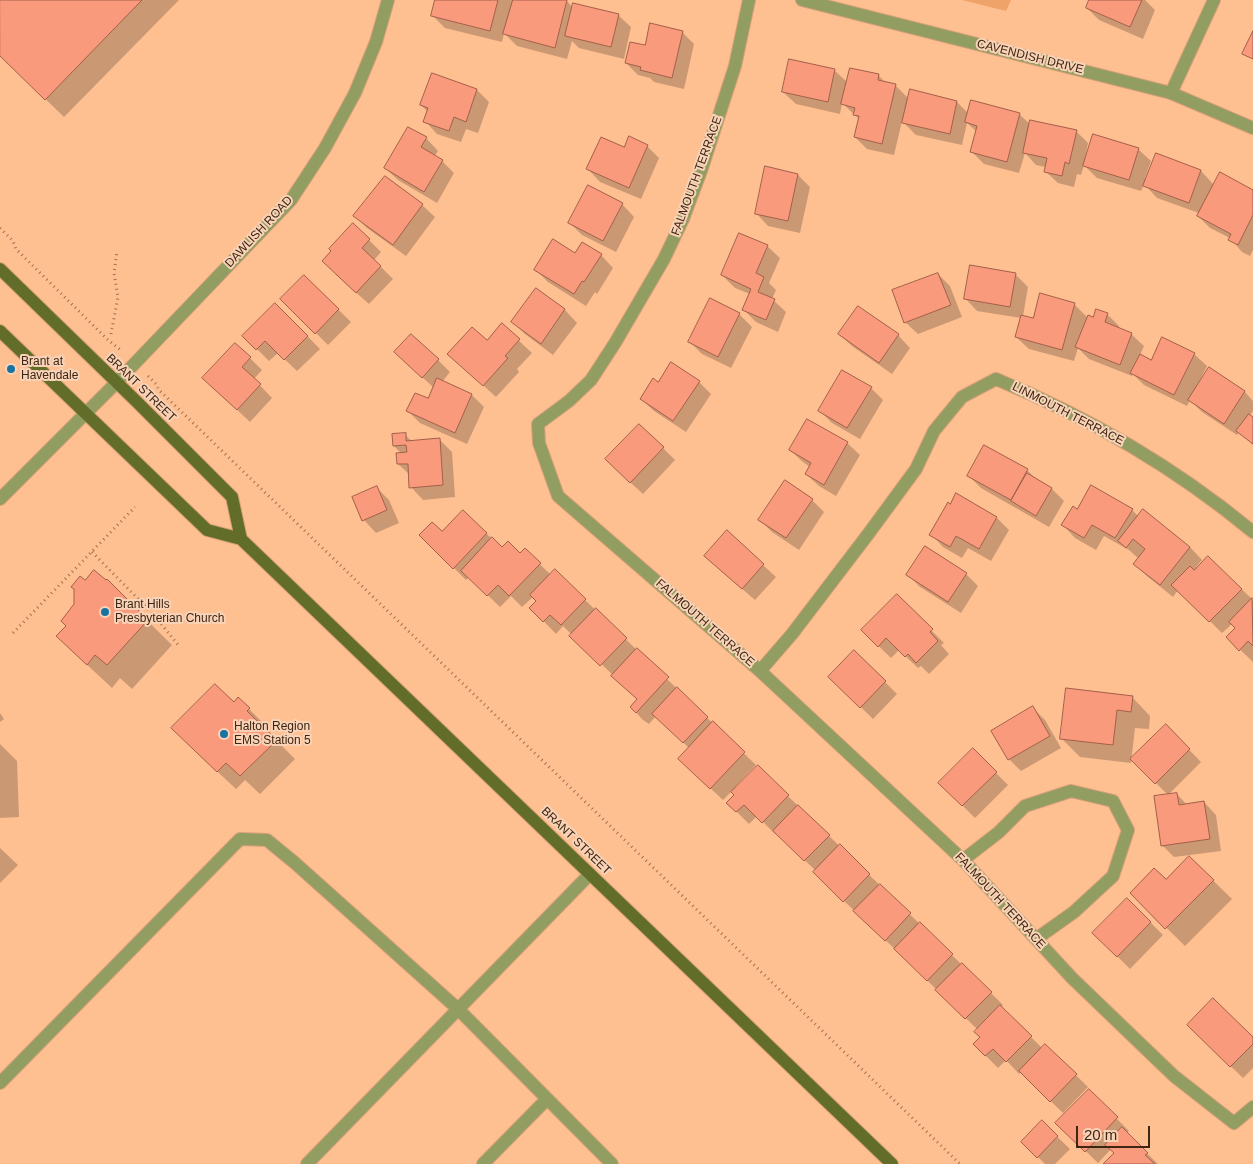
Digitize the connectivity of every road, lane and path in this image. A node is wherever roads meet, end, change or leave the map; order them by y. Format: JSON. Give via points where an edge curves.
{"nodes":[{"id":1,"x":388,"y":0,"type":"edge"},
{"id":2,"x":749,"y":0,"type":"edge"},
{"id":3,"x":802,"y":0,"type":"edge"},
{"id":4,"x":1214,"y":0,"type":"edge"},
{"id":5,"x":1171,"y":93,"type":"junction"},
{"id":6,"x":1253,"y":128,"type":"edge"},
{"id":7,"x":0,"y":228,"type":"edge"},
{"id":8,"x":116,"y":251,"type":"dead end"},
{"id":9,"x":0,"y":269,"type":"edge"},
{"id":10,"x":0,"y":331,"type":"edge"},
{"id":11,"x":111,"y":334,"type":"dead end"},
{"id":12,"x":116,"y":345,"type":"dead end"},
{"id":13,"x":116,"y":383,"type":"junction"},
{"id":14,"x":156,"y":384,"type":"dead end"},
{"id":15,"x":85,"y":413,"type":"junction"},
{"id":16,"x":0,"y":499,"type":"edge"},
{"id":17,"x":135,"y":507,"type":"dead end"},
{"id":18,"x":1253,"y":532,"type":"edge"},
{"id":19,"x":241,"y":539,"type":"junction"},
{"id":20,"x":92,"y":552,"type":"junction"},
{"id":21,"x":13,"y":633,"type":"dead end"},
{"id":22,"x":179,"y":646,"type":"dead end"},
{"id":23,"x":760,"y":671,"type":"junction"},
{"id":24,"x":963,"y":860,"type":"junction"},
{"id":25,"x":590,"y":874,"type":"junction"},
{"id":26,"x":1036,"y":939,"type":"junction"},
{"id":27,"x":458,"y":1009,"type":"junction"},
{"id":28,"x":0,"y":1083,"type":"edge"},
{"id":29,"x":547,"y":1098,"type":"junction"},
{"id":30,"x":1253,"y":1107,"type":"edge"},
{"id":31,"x":308,"y":1164,"type":"edge"},
{"id":32,"x":484,"y":1164,"type":"edge"},
{"id":33,"x":612,"y":1164,"type":"edge"},
{"id":34,"x":892,"y":1164,"type":"edge"},
{"id":35,"x":960,"y":1164,"type":"edge"}],
"edges":[{"from":1,"to":13,"type":"street","name":"DAWLISH ROAD","via":[[376,42],[355,93],[326,148],[291,200]]},
{"from":2,"to":23,"type":"street","name":"FALMOUTH TERRACE","via":[[735,66],[704,162],[664,259],[591,380],[538,424],[539,443],[558,496]]},
{"from":3,"to":5,"type":"street","name":"CAVENDISH DRIVE"},
{"from":4,"to":5,"type":"street"},
{"from":5,"to":6,"type":"street","name":"CAVENDISH DRIVE"},
{"from":7,"to":12,"type":"path","via":[[16,249]]},
{"from":8,"to":11,"type":"path","via":[[114,273],[118,297]]},
{"from":9,"to":13,"type":"main road","name":"BRANT STREET"},
{"from":10,"to":15,"type":"main road","name":"BRANT STREET"},
{"from":13,"to":15,"type":"street","name":"DAWLISH ROAD"},
{"from":13,"to":19,"type":"main road","name":"BRANT STREET","via":[[232,498]]},
{"from":14,"to":35,"type":"path"},
{"from":15,"to":16,"type":"street","name":"DAWLISH ROAD"},
{"from":15,"to":19,"type":"main road","name":"BRANT STREET","via":[[207,530]]},
{"from":17,"to":20,"type":"path"},
{"from":18,"to":23,"type":"street","name":"LINMOUTH TERRACE","via":[[1220,505],[1122,441],[996,379],[962,397],[934,431],[916,469],[792,634]]},
{"from":19,"to":25,"type":"main road","name":"BRANT STREET"},
{"from":20,"to":21,"type":"path"},
{"from":20,"to":22,"type":"path","via":[[154,615]]},
{"from":23,"to":24,"type":"street","name":"FALMOUTH TERRACE"},
{"from":24,"to":26,"type":"street","name":"FALMOUTH TERRACE"},
{"from":24,"to":26,"type":"street","via":[[999,832],[1025,806],[1071,791],[1113,801],[1128,830],[1113,876],[1074,912]]},
{"from":25,"to":27,"type":"street"},
{"from":25,"to":34,"type":"main road","name":"BRANT STREET"},
{"from":26,"to":30,"type":"street","name":"FALMOUTH TERRACE","via":[[1174,1076],[1234,1123]]},
{"from":27,"to":28,"type":"street","via":[[267,840],[240,839]]},
{"from":27,"to":29,"type":"street"},
{"from":27,"to":31,"type":"street"},
{"from":29,"to":32,"type":"street"},
{"from":29,"to":33,"type":"street"}]}
